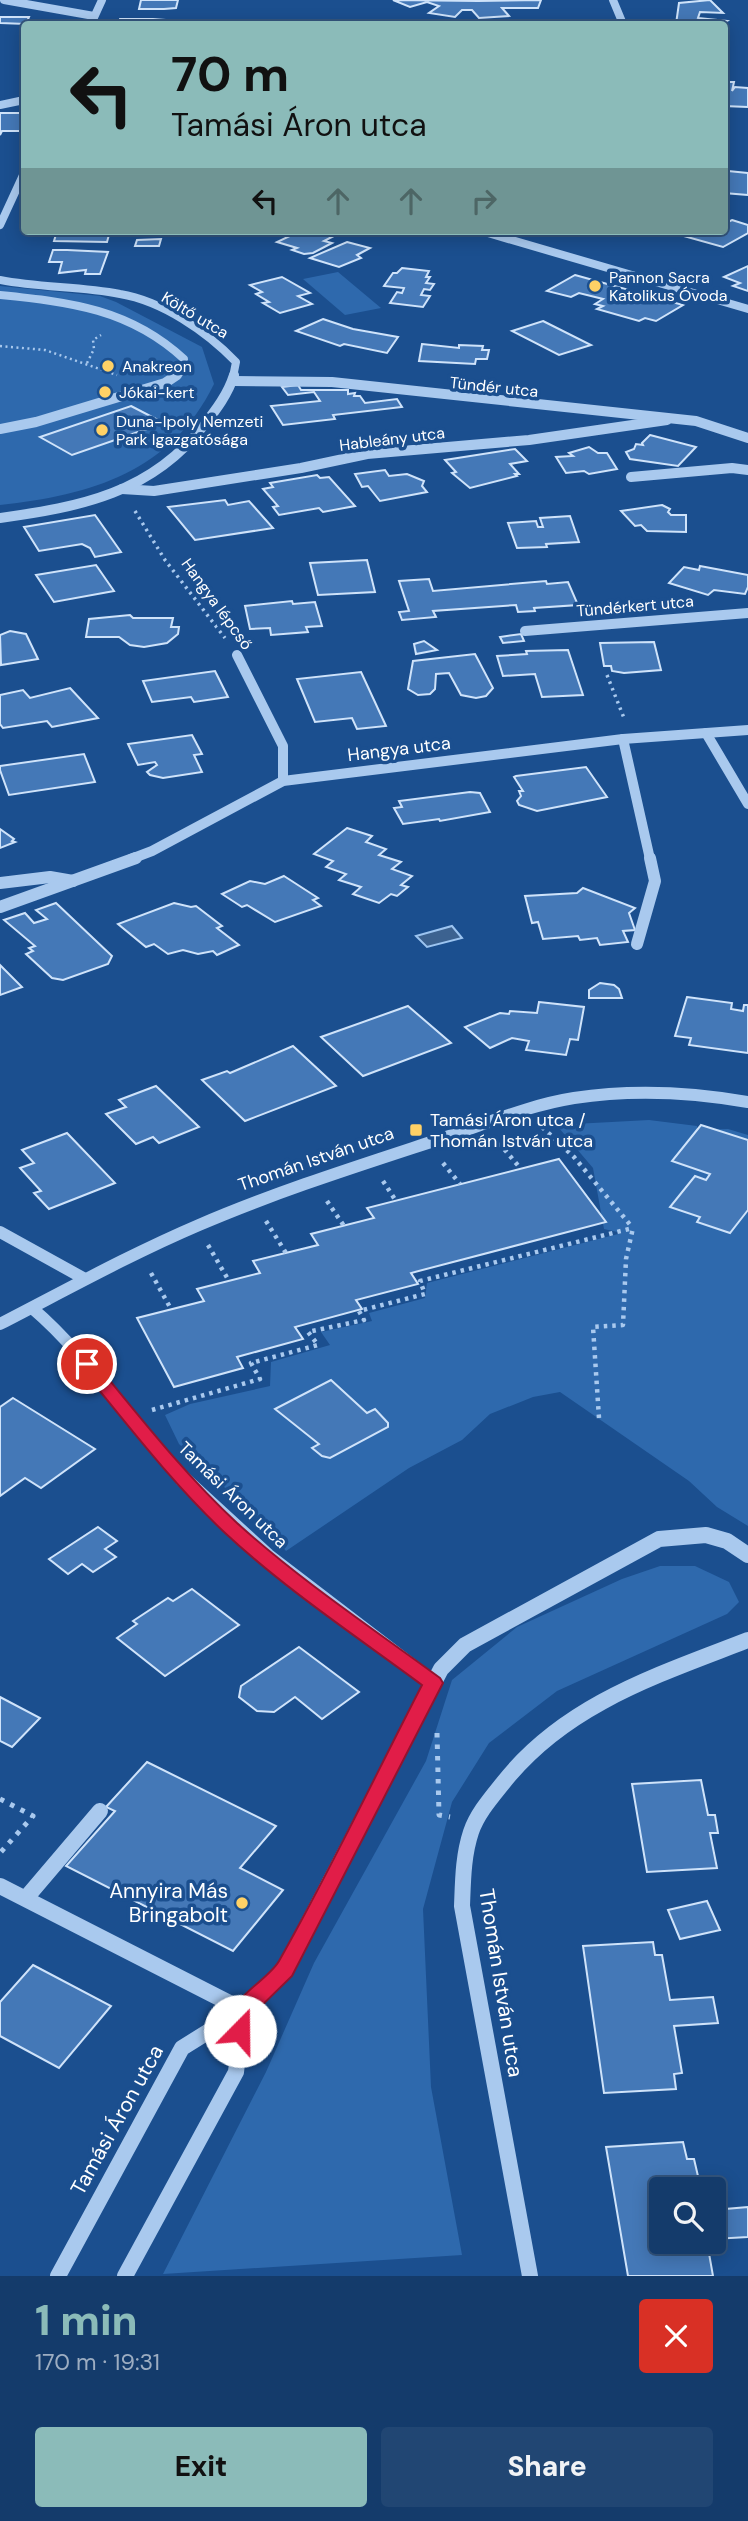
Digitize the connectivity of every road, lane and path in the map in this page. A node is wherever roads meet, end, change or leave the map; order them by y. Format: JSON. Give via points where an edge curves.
{"nodes":[{"id":1,"x":4,"y":0,"type":"edge"},
{"id":2,"x":102,"y":0,"type":"edge"},
{"id":3,"x":612,"y":0,"type":"edge"},
{"id":4,"x":94,"y":16,"type":"junction"},
{"id":5,"x":92,"y":21,"type":"edge"},
{"id":6,"x":622,"y":21,"type":"edge"},
{"id":7,"x":21,"y":101,"type":"edge"},
{"id":8,"x":0,"y":105,"type":"edge"},
{"id":9,"x":21,"y":180,"type":"edge"},
{"id":10,"x":0,"y":225,"type":"edge"},
{"id":11,"x":495,"y":235,"type":"edge"},
{"id":12,"x":0,"y":280,"type":"edge"},
{"id":13,"x":0,"y":295,"type":"edge"},
{"id":14,"x":748,"y":309,"type":"edge"},
{"id":15,"x":0,"y":346,"type":"edge"},
{"id":16,"x":234,"y":381,"type":"junction"},
{"id":17,"x":150,"y":387,"type":"junction"},
{"id":18,"x":667,"y":420,"type":"junction"},
{"id":19,"x":0,"y":429,"type":"edge"},
{"id":20,"x":748,"y":439,"type":"edge"},
{"id":21,"x":748,"y":470,"type":"edge"},
{"id":22,"x":631,"y":477,"type":"dead end"},
{"id":23,"x":122,"y":489,"type":"junction"},
{"id":24,"x":0,"y":517,"type":"edge"},
{"id":25,"x":748,"y":613,"type":"edge"},
{"id":26,"x":525,"y":631,"type":"dead end"},
{"id":27,"x":237,"y":655,"type":"joint"},
{"id":28,"x":607,"y":675,"type":"dead end"},
{"id":29,"x":748,"y":730,"type":"edge"},
{"id":30,"x":706,"y":733,"type":"junction"},
{"id":31,"x":628,"y":739,"type":"junction"},
{"id":32,"x":283,"y":781,"type":"junction"},
{"id":33,"x":748,"y":804,"type":"edge"},
{"id":34,"x":77,"y":881,"type":"junction"},
{"id":35,"x":0,"y":883,"type":"edge"},
{"id":36,"x":0,"y":906,"type":"edge"},
{"id":37,"x":637,"y":944,"type":"dead end"},
{"id":38,"x":748,"y":1102,"type":"edge"},
{"id":39,"x":527,"y":1112,"type":"junction"},
{"id":40,"x":484,"y":1125,"type":"junction"},
{"id":41,"x":520,"y":1169,"type":"dead end"},
{"id":42,"x":255,"y":1202,"type":"junction"},
{"id":43,"x":196,"y":1226,"type":"junction"},
{"id":44,"x":632,"y":1228,"type":"junction"},
{"id":45,"x":0,"y":1232,"type":"edge"},
{"id":46,"x":139,"y":1253,"type":"junction"},
{"id":47,"x":286,"y":1253,"type":"dead end"},
{"id":48,"x":85,"y":1279,"type":"junction"},
{"id":49,"x":229,"y":1281,"type":"dead end"},
{"id":50,"x":32,"y":1308,"type":"junction"},
{"id":51,"x":171,"y":1309,"type":"dead end"},
{"id":52,"x":0,"y":1324,"type":"edge"},
{"id":53,"x":170,"y":1404,"type":"dead end"},
{"id":54,"x":599,"y":1418,"type":"dead end"},
{"id":55,"x":748,"y":1555,"type":"edge"},
{"id":56,"x":748,"y":1640,"type":"edge"},
{"id":57,"x":433,"y":1683,"type":"junction"},
{"id":58,"x":415,"y":1723,"type":"junction"},
{"id":59,"x":0,"y":1799,"type":"edge"},
{"id":60,"x":100,"y":1811,"type":"dead end"},
{"id":61,"x":474,"y":1823,"type":"junction"},
{"id":62,"x":0,"y":1853,"type":"edge"},
{"id":63,"x":0,"y":1886,"type":"edge"},
{"id":64,"x":26,"y":1898,"type":"junction"},
{"id":65,"x":243,"y":2010,"type":"junction"},
{"id":66,"x":58,"y":2276,"type":"edge"},
{"id":67,"x":125,"y":2276,"type":"edge"},
{"id":68,"x":530,"y":2276,"type":"edge"}],
"edges":[{"from":1,"to":4,"type":"street"},
{"from":2,"to":4,"type":"street"},
{"from":3,"to":6,"type":"street"},
{"from":4,"to":5,"type":"street"},
{"from":7,"to":8,"type":"street"},
{"from":9,"to":10,"type":"street"},
{"from":11,"to":14,"type":"street"},
{"from":12,"to":16,"type":"street","name":"Költő utca","via":[[133,297],[224,348],[236,362]]},
{"from":13,"to":17,"type":"street","via":[[93,308],[144,328],[172,345],[184,359],[182,371]]},
{"from":15,"to":17,"type":"path","via":[[37,348]]},
{"from":16,"to":18,"type":"street","name":"Tündér utca","via":[[332,382]]},
{"from":16,"to":23,"type":"street","via":[[193,439],[168,464]]},
{"from":17,"to":19,"type":"street"},
{"from":18,"to":20,"type":"street","name":"Tündér utca","via":[[696,421]]},
{"from":18,"to":23,"type":"street","name":"Hableány utca","via":[[529,440],[366,453],[154,491]]},
{"from":21,"to":22,"type":"street"},
{"from":23,"to":24,"type":"street","via":[[69,506]]},
{"from":23,"to":27,"type":"path","name":"Hangya lépcső","via":[[165,560]]},
{"from":25,"to":26,"type":"street","name":"Tündérkert utca"},
{"from":27,"to":32,"type":"street","name":"Hangya lépcső","via":[[283,746]]},
{"from":28,"to":31,"type":"path"},
{"from":29,"to":30,"type":"street","name":"Hangya utca"},
{"from":30,"to":31,"type":"street","name":"Hangya utca"},
{"from":30,"to":33,"type":"street"},
{"from":31,"to":32,"type":"street","name":"Hangya utca"},
{"from":31,"to":37,"type":"street","via":[[655,880]]},
{"from":32,"to":34,"type":"street","name":"Hangya utca","via":[[152,851]]},
{"from":34,"to":35,"type":"street","name":"Hangya utca","via":[[50,877]]},
{"from":34,"to":36,"type":"street","name":"Hangya utca"},
{"from":38,"to":39,"type":"street","name":"Thomán István utca","via":[[625,1093],[572,1099]]},
{"from":39,"to":40,"type":"street","name":"Thomán István utca"},
{"from":39,"to":44,"type":"path","via":[[574,1157]]},
{"from":40,"to":41,"type":"path"},
{"from":40,"to":42,"type":"street","name":"Thomán István utca"},
{"from":42,"to":43,"type":"street","name":"Thomán István utca"},
{"from":42,"to":47,"type":"path"},
{"from":43,"to":46,"type":"street","name":"Thomán István utca"},
{"from":43,"to":49,"type":"path"},
{"from":44,"to":53,"type":"path","via":[[420,1281],[425,1294],[359,1311],[364,1320],[309,1332],[318,1345],[251,1363],[260,1379]]},
{"from":44,"to":54,"type":"path","via":[[623,1325],[593,1328]]},
{"from":45,"to":48,"type":"street"},
{"from":46,"to":48,"type":"street","name":"Thomán István utca"},
{"from":46,"to":51,"type":"path"},
{"from":48,"to":50,"type":"street","name":"Thomán István utca"},
{"from":50,"to":52,"type":"street","name":"Thomán István utca"},
{"from":50,"to":57,"type":"street","name":"Tamási Áron utca","via":[[58,1328],[173,1468],[231,1527]]},
{"from":55,"to":57,"type":"street","name":"Tamási Áron utca","via":[[731,1541],[691,1533],[659,1539],[465,1645]]},
{"from":56,"to":61,"type":"street","name":"Thomán István utca","via":[[582,1710],[545,1736],[506,1776]]},
{"from":57,"to":58,"type":"street","name":"Tamási Áron utca"},
{"from":58,"to":61,"type":"path","via":[[437,1731],[439,1815]]},
{"from":58,"to":65,"type":"street","name":"Tamási Áron utca","via":[[284,1970]]},
{"from":59,"to":62,"type":"path","via":[[33,1815]]},
{"from":60,"to":64,"type":"street"},
{"from":61,"to":68,"type":"street","name":"Thomán István utca","via":[[463,1870],[462,1906]]},
{"from":63,"to":64,"type":"street"},
{"from":64,"to":65,"type":"street"},
{"from":65,"to":66,"type":"street","name":"Tamási Áron utca","via":[[182,2048]]},
{"from":65,"to":67,"type":"street","via":[[236,2072]]}]}
